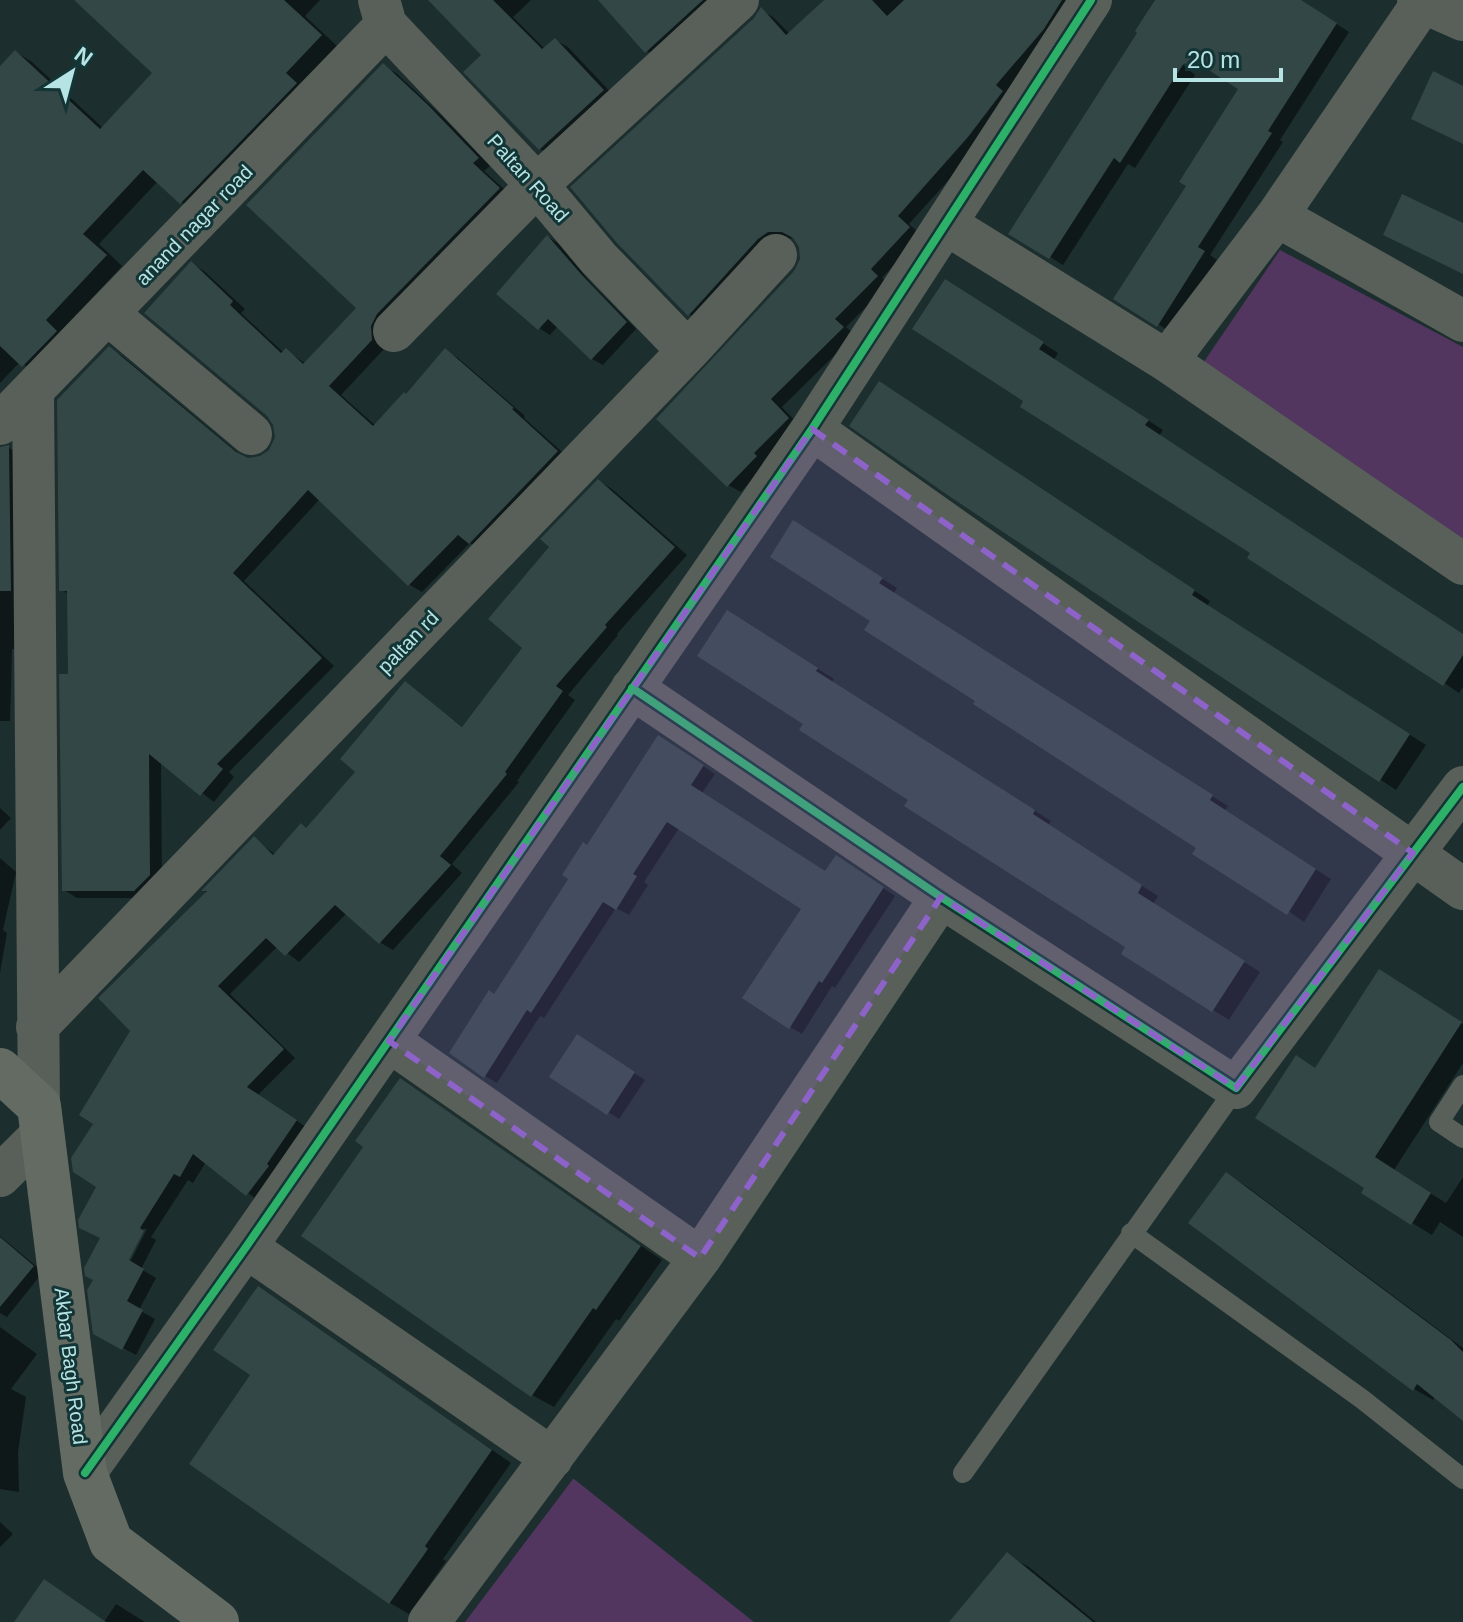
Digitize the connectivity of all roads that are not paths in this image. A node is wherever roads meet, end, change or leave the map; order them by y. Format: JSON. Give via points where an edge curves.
{"nodes":[{"id":1,"x":738,"y":0,"type":"edge"},
{"id":2,"x":1091,"y":0,"type":"edge"},
{"id":3,"x":1421,"y":1,"type":"edge"},
{"id":4,"x":382,"y":12,"type":"edge"},
{"id":5,"x":1463,"y":20,"type":"edge"},
{"id":6,"x":537,"y":185,"type":"junction"},
{"id":7,"x":1277,"y":216,"type":"junction"},
{"id":8,"x":946,"y":224,"type":"junction"},
{"id":9,"x":776,"y":255,"type":"dead end"},
{"id":10,"x":108,"y":314,"type":"junction"},
{"id":11,"x":1463,"y":321,"type":"edge"},
{"id":12,"x":394,"y":331,"type":"dead end"},
{"id":13,"x":688,"y":351,"type":"junction"},
{"id":14,"x":1167,"y":361,"type":"junction"},
{"id":15,"x":33,"y":392,"type":"junction"},
{"id":16,"x":0,"y":424,"type":"edge"},
{"id":17,"x":812,"y":429,"type":"junction"},
{"id":18,"x":251,"y":434,"type":"dead end"},
{"id":19,"x":1463,"y":564,"type":"edge"},
{"id":20,"x":632,"y":688,"type":"junction"},
{"id":21,"x":1463,"y":787,"type":"edge"},
{"id":22,"x":1413,"y":853,"type":"junction"},
{"id":23,"x":1463,"y":889,"type":"edge"},
{"id":24,"x":941,"y":897,"type":"junction"},
{"id":25,"x":37,"y":1027,"type":"junction"},
{"id":26,"x":389,"y":1041,"type":"junction"},
{"id":27,"x":0,"y":1070,"type":"edge"},
{"id":28,"x":1463,"y":1085,"type":"edge"},
{"id":29,"x":1236,"y":1088,"type":"junction"},
{"id":30,"x":40,"y":1120,"type":"junction"},
{"id":31,"x":1463,"y":1138,"type":"edge"},
{"id":32,"x":0,"y":1176,"type":"edge"},
{"id":33,"x":1131,"y":1233,"type":"junction"},
{"id":34,"x":246,"y":1247,"type":"junction"},
{"id":35,"x":700,"y":1258,"type":"junction"},
{"id":36,"x":552,"y":1458,"type":"junction"},
{"id":37,"x":85,"y":1473,"type":"junction"},
{"id":38,"x":963,"y":1473,"type":"dead end"},
{"id":39,"x":1463,"y":1479,"type":"edge"},
{"id":40,"x":217,"y":1622,"type":"edge"},
{"id":41,"x":429,"y":1622,"type":"edge"}],
"edges":[{"from":1,"to":6,"type":"street"},
{"from":2,"to":8,"type":"street"},
{"from":3,"to":5,"type":"street"},
{"from":3,"to":7,"type":"street"},
{"from":4,"to":6,"type":"street","name":"Paltan Road"},
{"from":4,"to":10,"type":"street","name":"anand nagar road"},
{"from":6,"to":12,"type":"street"},
{"from":6,"to":13,"type":"street","name":"Paltan Road"},
{"from":7,"to":11,"type":"street"},
{"from":7,"to":14,"type":"street"},
{"from":8,"to":14,"type":"street"},
{"from":8,"to":17,"type":"street"},
{"from":9,"to":13,"type":"street","name":"paltan rd"},
{"from":10,"to":15,"type":"street","name":"anand nagar road"},
{"from":10,"to":18,"type":"street"},
{"from":13,"to":25,"type":"street","name":"paltan rd"},
{"from":14,"to":19,"type":"street"},
{"from":15,"to":16,"type":"street","name":"anand nagar road"},
{"from":15,"to":25,"type":"street"},
{"from":17,"to":20,"type":"street"},
{"from":17,"to":22,"type":"street"},
{"from":20,"to":24,"type":"street"},
{"from":20,"to":26,"type":"street"},
{"from":21,"to":22,"type":"street"},
{"from":22,"to":23,"type":"street"},
{"from":22,"to":29,"type":"street"},
{"from":24,"to":29,"type":"street"},
{"from":24,"to":35,"type":"street"},
{"from":25,"to":30,"type":"street"},
{"from":26,"to":34,"type":"street"},
{"from":26,"to":35,"type":"street"},
{"from":27,"to":30,"type":"street"},
{"from":28,"to":31,"type":"lane","via":[[1439,1122]]},
{"from":29,"to":33,"type":"lane"},
{"from":30,"to":32,"type":"street"},
{"from":30,"to":37,"type":"street","name":"Akbar Bagh Road"},
{"from":33,"to":38,"type":"lane"},
{"from":33,"to":39,"type":"lane","via":[[1362,1399]]},
{"from":34,"to":36,"type":"street"},
{"from":34,"to":37,"type":"street"},
{"from":35,"to":36,"type":"street"},
{"from":36,"to":41,"type":"street"},
{"from":37,"to":40,"type":"street","name":"Akbar Bagh Road","via":[[111,1542]]}]}
